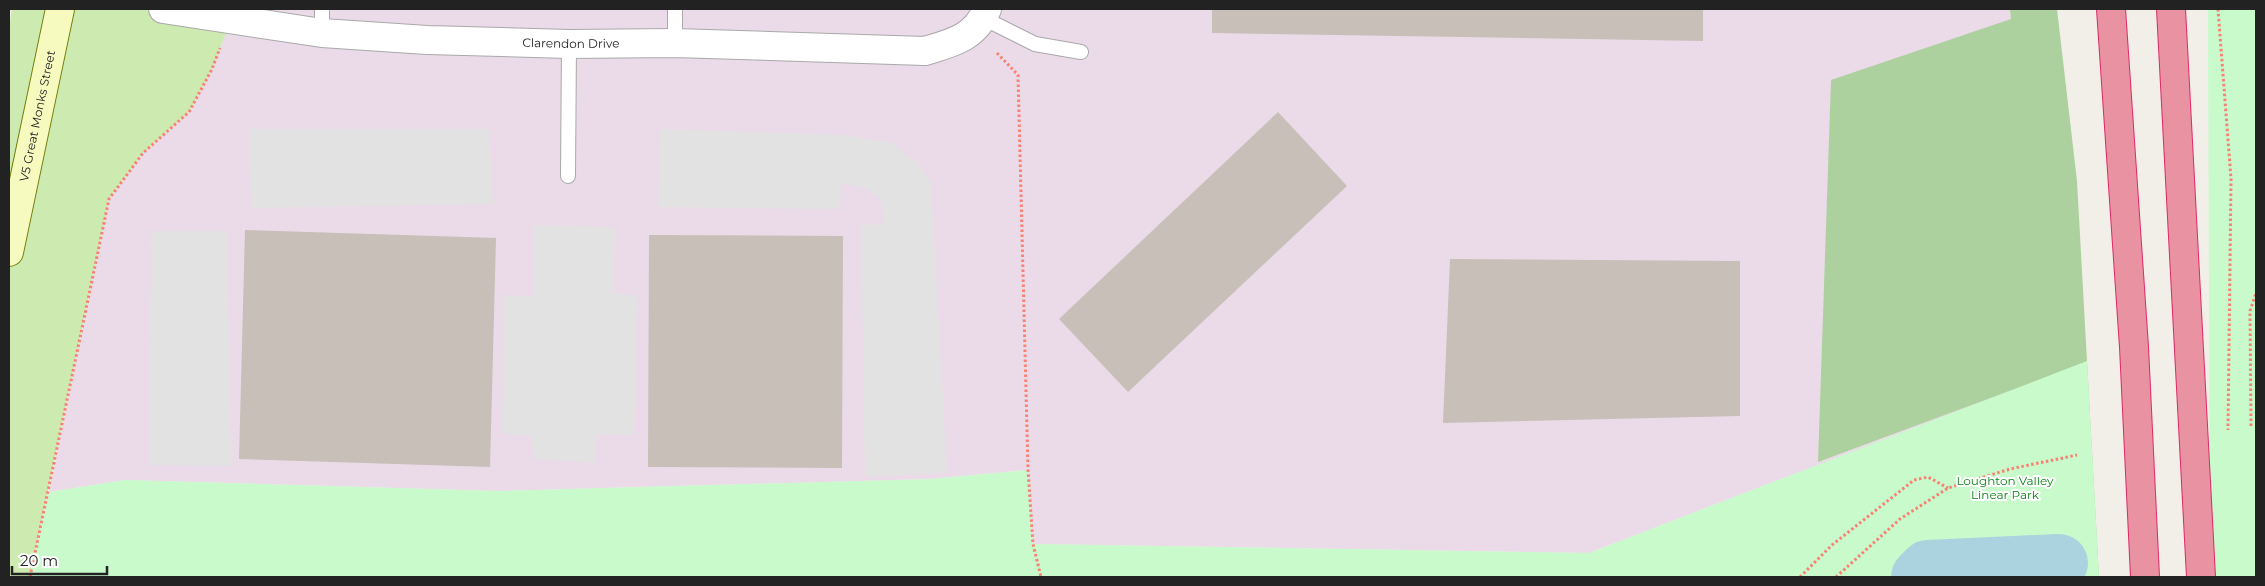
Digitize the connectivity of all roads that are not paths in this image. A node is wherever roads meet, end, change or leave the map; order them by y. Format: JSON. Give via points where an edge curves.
{"nodes":[{"id":1,"x":60,"y":9,"type":"edge"},
{"id":2,"x":163,"y":9,"type":"edge"},
{"id":3,"x":675,"y":9,"type":"edge"},
{"id":4,"x":2111,"y":9,"type":"edge"},
{"id":5,"x":2171,"y":9,"type":"edge"},
{"id":6,"x":199,"y":12,"type":"edge"},
{"id":7,"x":981,"y":18,"type":"edge"},
{"id":8,"x":322,"y":21,"type":"edge"},
{"id":9,"x":675,"y":43,"type":"junction"},
{"id":10,"x":569,"y":44,"type":"junction"},
{"id":11,"x":1081,"y":52,"type":"dead end"},
{"id":12,"x":568,"y":176,"type":"dead end"},
{"id":13,"x":9,"y":252,"type":"edge"},
{"id":14,"x":2146,"y":577,"type":"edge"},
{"id":15,"x":2201,"y":577,"type":"edge"}],
"edges":[{"from":1,"to":13,"type":"street","name":"V5 Great Monks Street"},
{"from":2,"to":6,"type":"street","name":"Clarendon Drive"},
{"from":3,"to":9,"type":"lane"},
{"from":4,"to":14,"type":"highway"},
{"from":5,"to":15,"type":"highway"},
{"from":6,"to":8,"type":"street","name":"Clarendon Drive","via":[[232,20]]},
{"from":7,"to":9,"type":"street","name":"Clarendon Drive","via":[[959,41],[925,50]]},
{"from":7,"to":11,"type":"lane","via":[[1035,44]]},
{"from":8,"to":10,"type":"street","name":"Clarendon Drive","via":[[427,40]]},
{"from":9,"to":10,"type":"street","name":"Clarendon Drive"},
{"from":10,"to":12,"type":"lane"}]}
